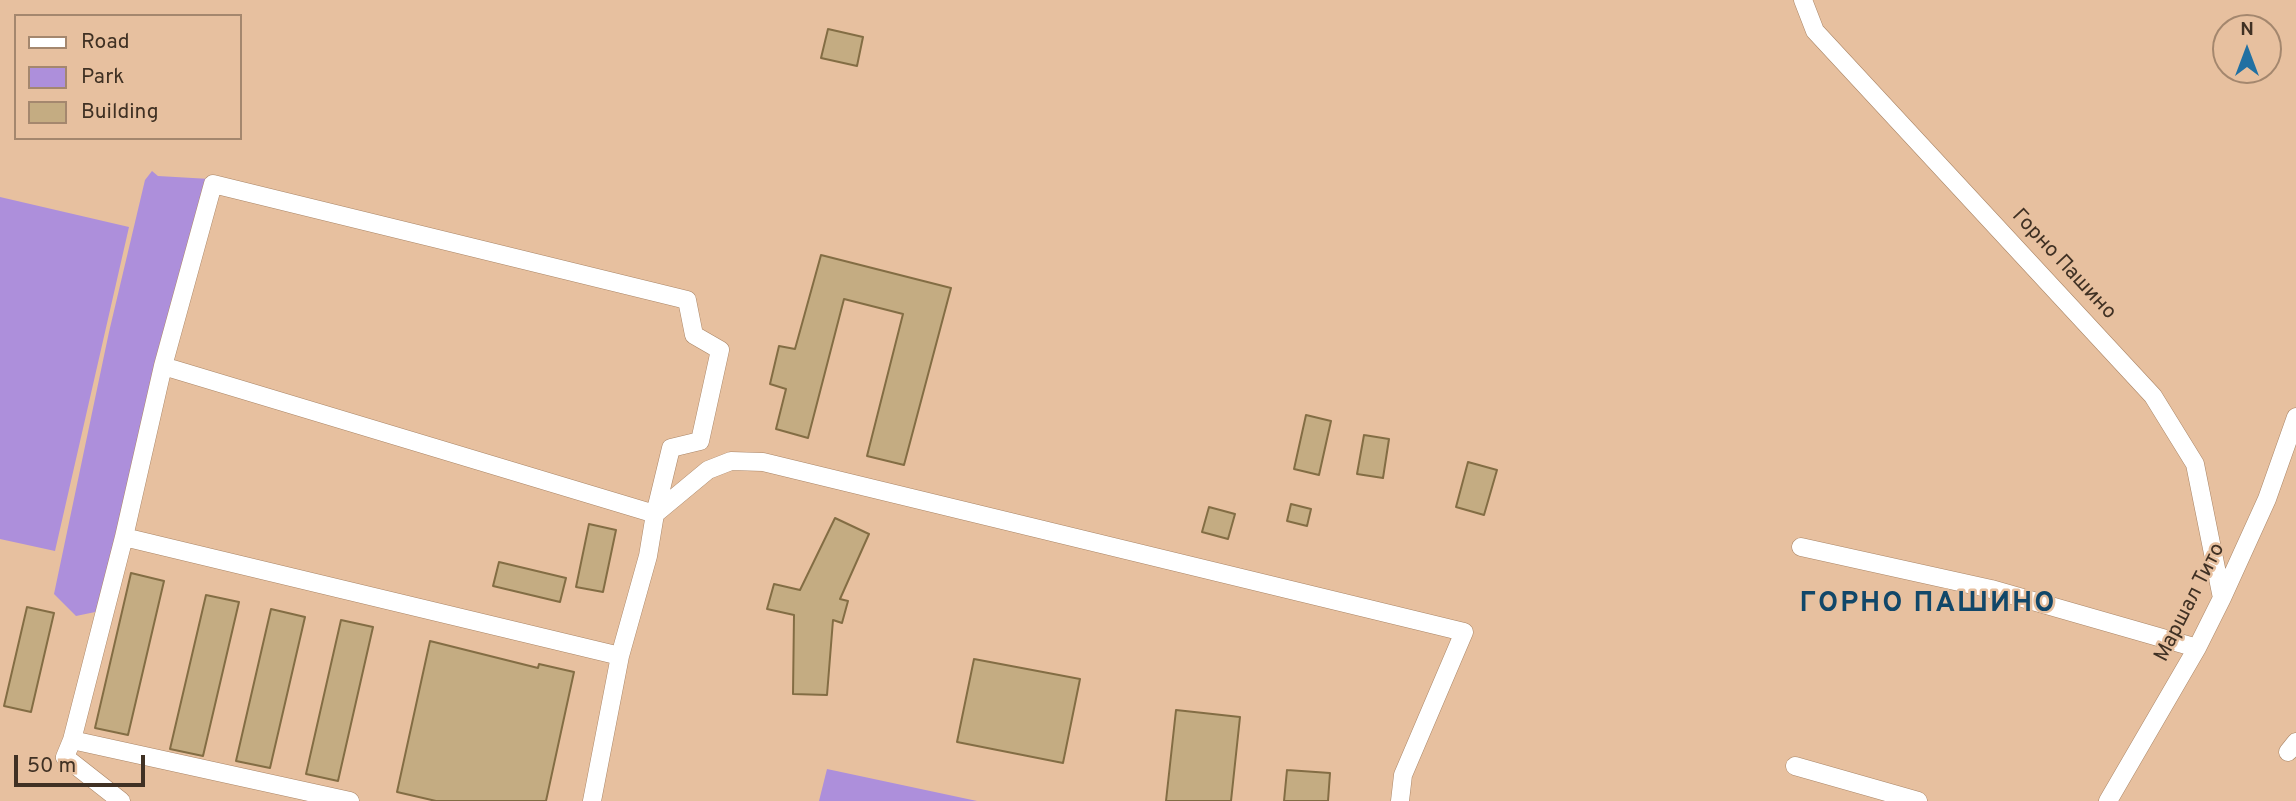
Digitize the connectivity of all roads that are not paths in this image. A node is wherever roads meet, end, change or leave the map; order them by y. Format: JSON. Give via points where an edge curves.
{"nodes":[{"id":1,"x":1803,"y":0,"type":"edge"},
{"id":2,"x":163,"y":366,"type":"junction"},
{"id":3,"x":2296,"y":417,"type":"edge"},
{"id":4,"x":655,"y":514,"type":"junction"},
{"id":5,"x":124,"y":537,"type":"junction"},
{"id":6,"x":1801,"y":547,"type":"dead end"},
{"id":7,"x":2222,"y":598,"type":"junction"},
{"id":8,"x":2197,"y":648,"type":"junction"},
{"id":9,"x":620,"y":656,"type":"junction"},
{"id":10,"x":72,"y":740,"type":"junction"},
{"id":11,"x":1795,"y":766,"type":"dead end"},
{"id":12,"x":121,"y":801,"type":"edge"},
{"id":13,"x":350,"y":801,"type":"edge"},
{"id":14,"x":592,"y":801,"type":"edge"},
{"id":15,"x":1400,"y":801,"type":"edge"},
{"id":16,"x":1918,"y":801,"type":"edge"},
{"id":17,"x":2108,"y":801,"type":"edge"}],
"edges":[{"from":1,"to":7,"type":"street","name":"Горно Пашино","via":[[1815,32],[2153,396],[2194,464]]},
{"from":2,"to":4,"type":"street"},
{"from":2,"to":4,"type":"street","via":[[213,184],[687,300],[694,335],[720,350],[700,441],[671,447]]},
{"from":2,"to":5,"type":"street"},
{"from":3,"to":7,"type":"street","name":"Маршал Тито","via":[[2267,499]]},
{"from":4,"to":9,"type":"street"},
{"from":4,"to":15,"type":"street","via":[[708,470],[731,461],[763,462],[1464,632],[1403,775]]},
{"from":5,"to":9,"type":"street"},
{"from":5,"to":10,"type":"street"},
{"from":6,"to":8,"type":"street","via":[[1991,589]]},
{"from":7,"to":8,"type":"street","name":"Маршал Тито"},
{"from":8,"to":17,"type":"street","name":"Маршал Тито"},
{"from":9,"to":14,"type":"street"},
{"from":10,"to":12,"type":"street","via":[[65,757]]},
{"from":10,"to":13,"type":"street"},
{"from":11,"to":16,"type":"street"}]}
